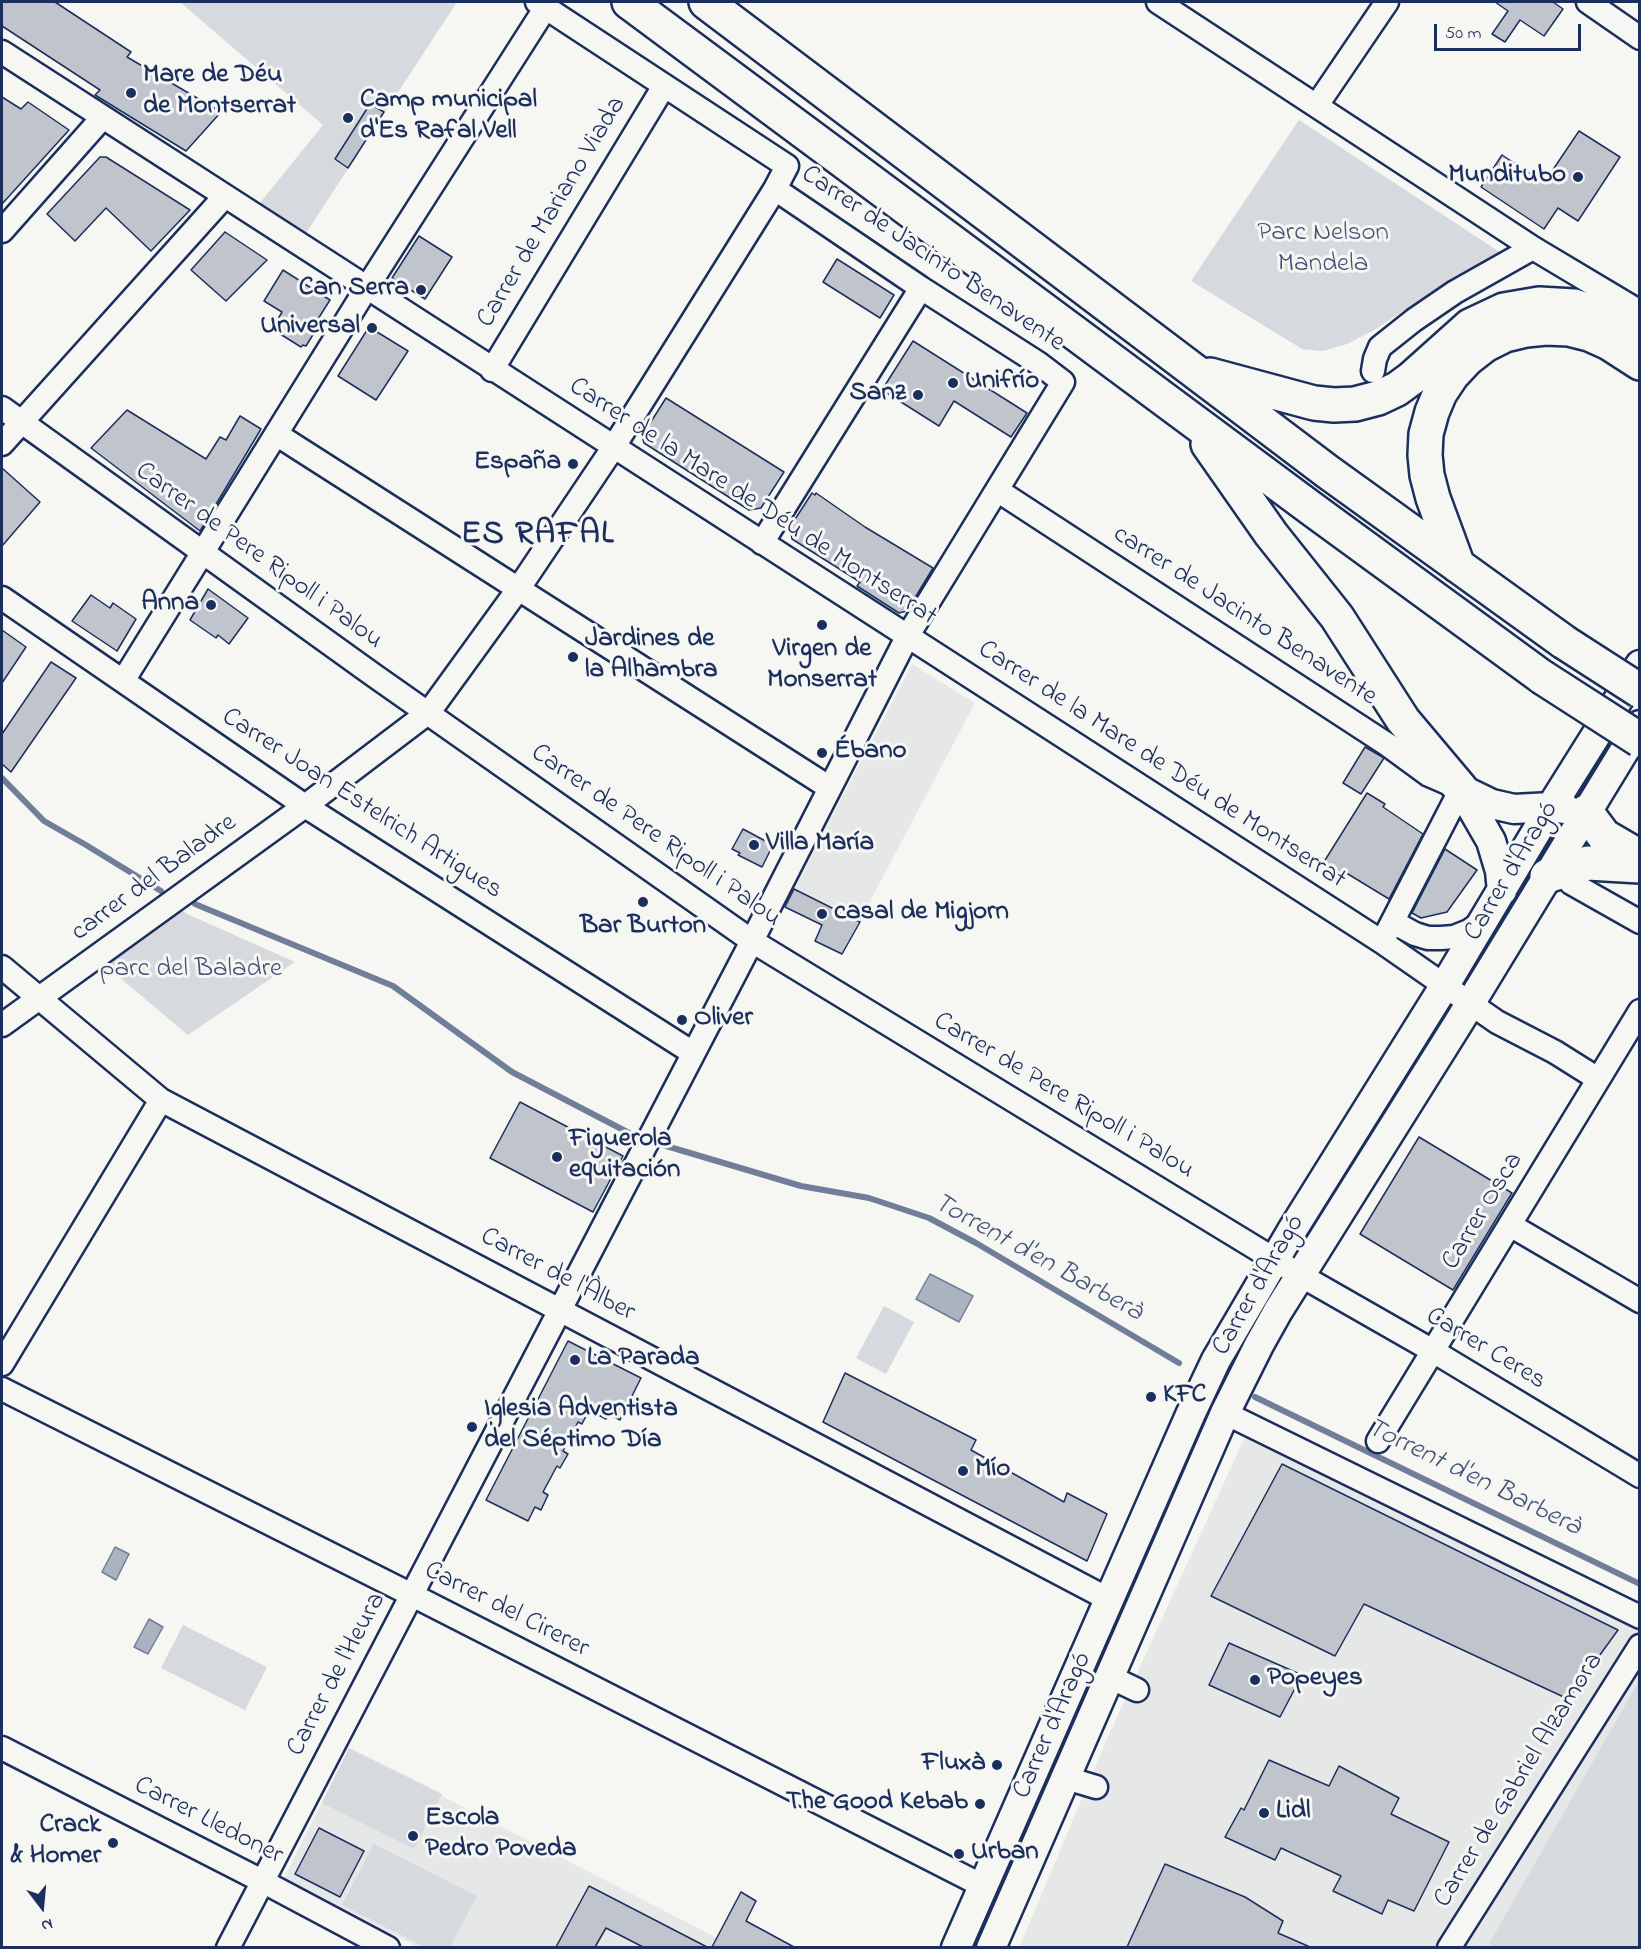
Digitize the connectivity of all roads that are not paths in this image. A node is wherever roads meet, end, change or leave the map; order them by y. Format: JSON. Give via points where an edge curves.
{"nodes":[{"id":1,"x":629,"y":2,"type":"edge"},
{"id":2,"x":706,"y":2,"type":"edge"},
{"id":3,"x":1158,"y":2,"type":"edge"},
{"id":4,"x":1387,"y":2,"type":"edge"},
{"id":5,"x":1588,"y":2,"type":"edge"},
{"id":6,"x":541,"y":4,"type":"edge"},
{"id":7,"x":1640,"y":38,"type":"edge"},
{"id":8,"x":2,"y":52,"type":"edge"},
{"id":9,"x":664,"y":86,"type":"junction"},
{"id":10,"x":1317,"y":105,"type":"junction"},
{"id":11,"x":103,"y":117,"type":"junction"},
{"id":12,"x":775,"y":189,"type":"junction"},
{"id":13,"x":225,"y":196,"type":"junction"},
{"id":14,"x":2,"y":231,"type":"edge"},
{"id":15,"x":1533,"y":248,"type":"junction"},
{"id":16,"x":921,"y":288,"type":"junction"},
{"id":17,"x":366,"y":289,"type":"junction"},
{"id":18,"x":1640,"y":312,"type":"edge"},
{"id":19,"x":1640,"y":335,"type":"edge"},
{"id":20,"x":1640,"y":363,"type":"edge"},
{"id":21,"x":492,"y":370,"type":"junction"},
{"id":22,"x":1194,"y":371,"type":"junction"},
{"id":23,"x":1373,"y":371,"type":"dead end"},
{"id":24,"x":2,"y":408,"type":"edge"},
{"id":25,"x":1192,"y":420,"type":"junction"},
{"id":26,"x":22,"y":423,"type":"junction"},
{"id":27,"x":276,"y":434,"type":"junction"},
{"id":28,"x":2,"y":444,"type":"edge"},
{"id":29,"x":613,"y":448,"type":"junction"},
{"id":30,"x":997,"y":490,"type":"junction"},
{"id":31,"x":762,"y":543,"type":"junction"},
{"id":32,"x":202,"y":553,"type":"junction"},
{"id":33,"x":1458,"y":566,"type":"junction"},
{"id":34,"x":519,"y":588,"type":"junction"},
{"id":35,"x":2,"y":598,"type":"edge"},
{"id":36,"x":907,"y":637,"type":"junction"},
{"id":37,"x":1640,"y":665,"type":"edge"},
{"id":38,"x":123,"y":681,"type":"junction"},
{"id":39,"x":1640,"y":691,"type":"edge"},
{"id":40,"x":429,"y":712,"type":"junction"},
{"id":41,"x":1640,"y":725,"type":"edge"},
{"id":42,"x":1640,"y":740,"type":"edge"},
{"id":43,"x":1571,"y":775,"type":"junction"},
{"id":44,"x":831,"y":788,"type":"junction"},
{"id":45,"x":1461,"y":789,"type":"junction"},
{"id":46,"x":305,"y":806,"type":"junction"},
{"id":47,"x":1551,"y":807,"type":"junction"},
{"id":48,"x":1586,"y":813,"type":"junction"},
{"id":49,"x":1640,"y":857,"type":"edge"},
{"id":50,"x":1640,"y":866,"type":"edge"},
{"id":51,"x":1559,"y":879,"type":"junction"},
{"id":52,"x":1502,"y":891,"type":"junction"},
{"id":53,"x":1483,"y":921,"type":"junction"},
{"id":54,"x":1393,"y":922,"type":"junction"},
{"id":55,"x":1640,"y":922,"type":"edge"},
{"id":56,"x":752,"y":941,"type":"junction"},
{"id":57,"x":1382,"y":942,"type":"junction"},
{"id":58,"x":2,"y":968,"type":"edge"},
{"id":59,"x":1445,"y":985,"type":"junction"},
{"id":60,"x":39,"y":998,"type":"junction"},
{"id":61,"x":1470,"y":1003,"type":"junction"},
{"id":62,"x":1640,"y":1011,"type":"edge"},
{"id":63,"x":2,"y":1025,"type":"edge"},
{"id":64,"x":693,"y":1053,"type":"junction"},
{"id":65,"x":1598,"y":1079,"type":"junction"},
{"id":66,"x":160,"y":1100,"type":"junction"},
{"id":67,"x":1510,"y":1225,"type":"junction"},
{"id":68,"x":1274,"y":1260,"type":"junction"},
{"id":69,"x":1300,"y":1275,"type":"junction"},
{"id":70,"x":1640,"y":1302,"type":"edge"},
{"id":71,"x":561,"y":1311,"type":"junction"},
{"id":72,"x":1433,"y":1352,"type":"junction"},
{"id":73,"x":2,"y":1364,"type":"edge"},
{"id":74,"x":2,"y":1389,"type":"edge"},
{"id":75,"x":1225,"y":1413,"type":"junction"},
{"id":76,"x":1378,"y":1442,"type":"dead end"},
{"id":77,"x":1640,"y":1476,"type":"edge"},
{"id":78,"x":412,"y":1595,"type":"junction"},
{"id":79,"x":1110,"y":1600,"type":"junction"},
{"id":80,"x":1640,"y":1617,"type":"edge"},
{"id":81,"x":1132,"y":1626,"type":"junction"},
{"id":82,"x":1640,"y":1646,"type":"edge"},
{"id":83,"x":1110,"y":1677,"type":"junction"},
{"id":84,"x":1137,"y":1690,"type":"dead end"},
{"id":85,"x":2,"y":1748,"type":"edge"},
{"id":86,"x":1066,"y":1779,"type":"junction"},
{"id":87,"x":1096,"y":1787,"type":"dead end"},
{"id":88,"x":262,"y":1881,"type":"junction"},
{"id":89,"x":1020,"y":1881,"type":"junction"},
{"id":90,"x":983,"y":1886,"type":"junction"},
{"id":91,"x":228,"y":1947,"type":"edge"},
{"id":92,"x":388,"y":1947,"type":"edge"},
{"id":93,"x":956,"y":1947,"type":"edge"},
{"id":94,"x":994,"y":1947,"type":"edge"},
{"id":95,"x":1449,"y":1947,"type":"edge"}],
"edges":[{"from":1,"to":25,"type":"highway"},
{"from":2,"to":22,"type":"highway"},
{"from":3,"to":10,"type":"street"},
{"from":4,"to":10,"type":"street"},
{"from":5,"to":7,"type":"street"},
{"from":6,"to":9,"type":"street","name":"Carrer de Jacinto Benavente"},
{"from":6,"to":17,"type":"street"},
{"from":8,"to":11,"type":"street","name":"Carrer de la Mare de Déu de Montserrat"},
{"from":9,"to":12,"type":"street","name":"Carrer de Jacinto Benavente","via":[[787,166]]},
{"from":9,"to":21,"type":"street","name":"Carrer de Mariano Viada"},
{"from":10,"to":15,"type":"street"},
{"from":11,"to":13,"type":"street","name":"Carrer de la Mare de Déu de Montserrat"},
{"from":11,"to":14,"type":"street"},
{"from":12,"to":16,"type":"street","name":"Carrer de Jacinto Benavente"},
{"from":12,"to":29,"type":"street","name":"carrer del Baladre"},
{"from":13,"to":17,"type":"street","name":"Carrer de la Mare de Déu de Montserrat"},
{"from":13,"to":26,"type":"street"},
{"from":15,"to":18,"type":"street"},
{"from":15,"to":23,"type":"street","via":[[1413,320],[1380,347]]},
{"from":16,"to":30,"type":"street","name":"Carrer de Jacinto Benavente","via":[[1063,382]]},
{"from":16,"to":31,"type":"street"},
{"from":17,"to":21,"type":"street","name":"Carrer de la Mare de Déu de Montserrat"},
{"from":17,"to":27,"type":"street"},
{"from":19,"to":22,"type":"highway","via":[[1608,317],[1574,306],[1539,304],[1504,310],[1470,326],[1412,378],[1378,398],[1355,404],[1314,403]]},
{"from":20,"to":33,"type":"highway","via":[[1589,334],[1546,328],[1505,335],[1485,345],[1452,375],[1432,412],[1425,455],[1432,498]]},
{"from":21,"to":29,"type":"street","name":"Carrer de la Mare de Déu de Montserrat"},
{"from":22,"to":33,"type":"highway"},
{"from":24,"to":26,"type":"street","name":"Carrer de Pere Ripoll i Palou"},
{"from":25,"to":42,"type":"highway","bridge":true,"via":[[1542,677]]},
{"from":25,"to":45,"type":"highway","via":[[1271,534],[1337,617],[1403,720]]},
{"from":26,"to":28,"type":"street"},
{"from":26,"to":32,"type":"street","name":"Carrer de Pere Ripoll i Palou"},
{"from":27,"to":32,"type":"street"},
{"from":27,"to":34,"type":"street"},
{"from":29,"to":31,"type":"street","name":"Carrer de la Mare de Déu de Montserrat"},
{"from":29,"to":34,"type":"street","name":"carrer del Baladre"},
{"from":30,"to":36,"type":"street","name":"Carrer de l'Heura"},
{"from":30,"to":45,"type":"street","name":"carrer de Jacinto Benavente","via":[[1429,775]]},
{"from":31,"to":36,"type":"street","name":"Carrer de la Mare de Déu de Montserrat"},
{"from":32,"to":38,"type":"street"},
{"from":32,"to":40,"type":"street","name":"Carrer de Pere Ripoll i Palou"},
{"from":33,"to":39,"type":"highway","bridge":true},
{"from":34,"to":40,"type":"street","name":"carrer del Baladre"},
{"from":34,"to":44,"type":"street"},
{"from":35,"to":38,"type":"street","name":"Carrer Joan Estelrich Artigues"},
{"from":36,"to":44,"type":"street","name":"Carrer de l'Heura"},
{"from":36,"to":57,"type":"street","name":"Carrer de la Mare de Déu de Montserrat"},
{"from":37,"to":43,"type":"main road","name":"Carrer d'Aragó"},
{"from":38,"to":46,"type":"street","name":"Carrer Joan Estelrich Artigues"},
{"from":40,"to":46,"type":"street","name":"carrer del Baladre"},
{"from":40,"to":56,"type":"street","name":"Carrer de Pere Ripoll i Palou"},
{"from":41,"to":48,"type":"main road","name":"Carrer d'Aragó"},
{"from":43,"to":47,"type":"main road","name":"Carrer d'Aragó"},
{"from":43,"to":48,"type":"main road"},
{"from":44,"to":56,"type":"street","name":"Carrer de l'Heura"},
{"from":45,"to":47,"type":"main road","via":[[1492,804],[1514,809]]},
{"from":45,"to":52,"type":"main road","via":[[1491,841]]},
{"from":45,"to":54,"type":"street"},
{"from":46,"to":60,"type":"street","name":"carrer del Baladre"},
{"from":46,"to":64,"type":"street","name":"Carrer Joan Estelrich Artigues"},
{"from":47,"to":48,"type":"main road"},
{"from":47,"to":52,"type":"main road","name":"Carrer d'Aragó"},
{"from":48,"to":49,"type":"highway","via":[[1604,836]]},
{"from":48,"to":51,"type":"main road","name":"Carrer d'Aragó"},
{"from":50,"to":51,"type":"highway","via":[[1588,863],[1578,865]]},
{"from":51,"to":55,"type":"street"},
{"from":51,"to":61,"type":"main road","name":"Carrer d'Aragó"},
{"from":52,"to":53,"type":"main road","name":"Carrer d'Aragó"},
{"from":53,"to":54,"type":"street","via":[[1469,931],[1441,938],[1414,934]]},
{"from":53,"to":59,"type":"main road","name":"Carrer d'Aragó"},
{"from":54,"to":57,"type":"street"},
{"from":56,"to":64,"type":"street","name":"Carrer de l'Heura"},
{"from":56,"to":68,"type":"street","name":"Carrer de Pere Ripoll i Palou"},
{"from":57,"to":59,"type":"street","name":"Carrer de la Mare de Déu de Montserrat"},
{"from":58,"to":60,"type":"street","name":"Carrer de l'Àlber"},
{"from":59,"to":61,"type":"street","name":"Carrer de la Mare de Déu de Montserrat"},
{"from":59,"to":68,"type":"main road","name":"Carrer d'Aragó"},
{"from":60,"to":63,"type":"street"},
{"from":60,"to":66,"type":"street","name":"Carrer de l'Àlber"},
{"from":61,"to":65,"type":"street","name":"Carrer de la Mare de Déu de Montserrat"},
{"from":61,"to":69,"type":"main road","name":"Carrer d'Aragó"},
{"from":62,"to":65,"type":"street","name":"Carrer Osca"},
{"from":64,"to":71,"type":"street","name":"Carrer de l'Heura"},
{"from":65,"to":67,"type":"street","name":"Carrer Osca"},
{"from":66,"to":71,"type":"street","name":"Carrer de l'Àlber"},
{"from":66,"to":73,"type":"street"},
{"from":67,"to":70,"type":"street"},
{"from":67,"to":72,"type":"street","name":"Carrer Osca"},
{"from":68,"to":69,"type":"street","name":"Carrer de Pere Ripoll i Palou"},
{"from":68,"to":79,"type":"main road","name":"Carrer d'Aragó","via":[[1216,1360]]},
{"from":69,"to":72,"type":"street","name":"Carrer Ceres"},
{"from":69,"to":75,"type":"main road","name":"Carrer d'Aragó"},
{"from":71,"to":78,"type":"street","name":"Carrer de l'Heura"},
{"from":71,"to":79,"type":"street","name":"Carrer de l'Àlber"},
{"from":72,"to":76,"type":"street","name":"Carrer Osca"},
{"from":72,"to":77,"type":"street","name":"Carrer Ceres"},
{"from":74,"to":78,"type":"street","name":"Carrer del Cirerer"},
{"from":75,"to":80,"type":"street"},
{"from":75,"to":81,"type":"main road","name":"Carrer d'Aragó"},
{"from":78,"to":88,"type":"street","name":"Carrer de l'Heura"},
{"from":78,"to":90,"type":"street","name":"Carrer del Cirerer"},
{"from":79,"to":81,"type":"main road","via":[[1124,1610]]},
{"from":79,"to":90,"type":"main road","name":"Carrer d'Aragó"},
{"from":81,"to":83,"type":"main road","name":"Carrer d'Aragó"},
{"from":82,"to":95,"type":"street","name":"Carrer de Gabriel Alzamora"},
{"from":83,"to":84,"type":"street"},
{"from":83,"to":86,"type":"main road","name":"Carrer d'Aragó"},
{"from":85,"to":88,"type":"street","name":"Carrer Lledoner"},
{"from":86,"to":87,"type":"street"},
{"from":86,"to":89,"type":"main road","name":"Carrer d'Aragó"},
{"from":88,"to":91,"type":"street","name":"Carrer de l'Heura"},
{"from":88,"to":92,"type":"street","name":"Carrer Lledoner"},
{"from":89,"to":90,"type":"main road","via":[[998,1888]]},
{"from":89,"to":94,"type":"main road","name":"Carrer d'Aragó"},
{"from":90,"to":93,"type":"main road","name":"Carrer d'Aragó"}]}
